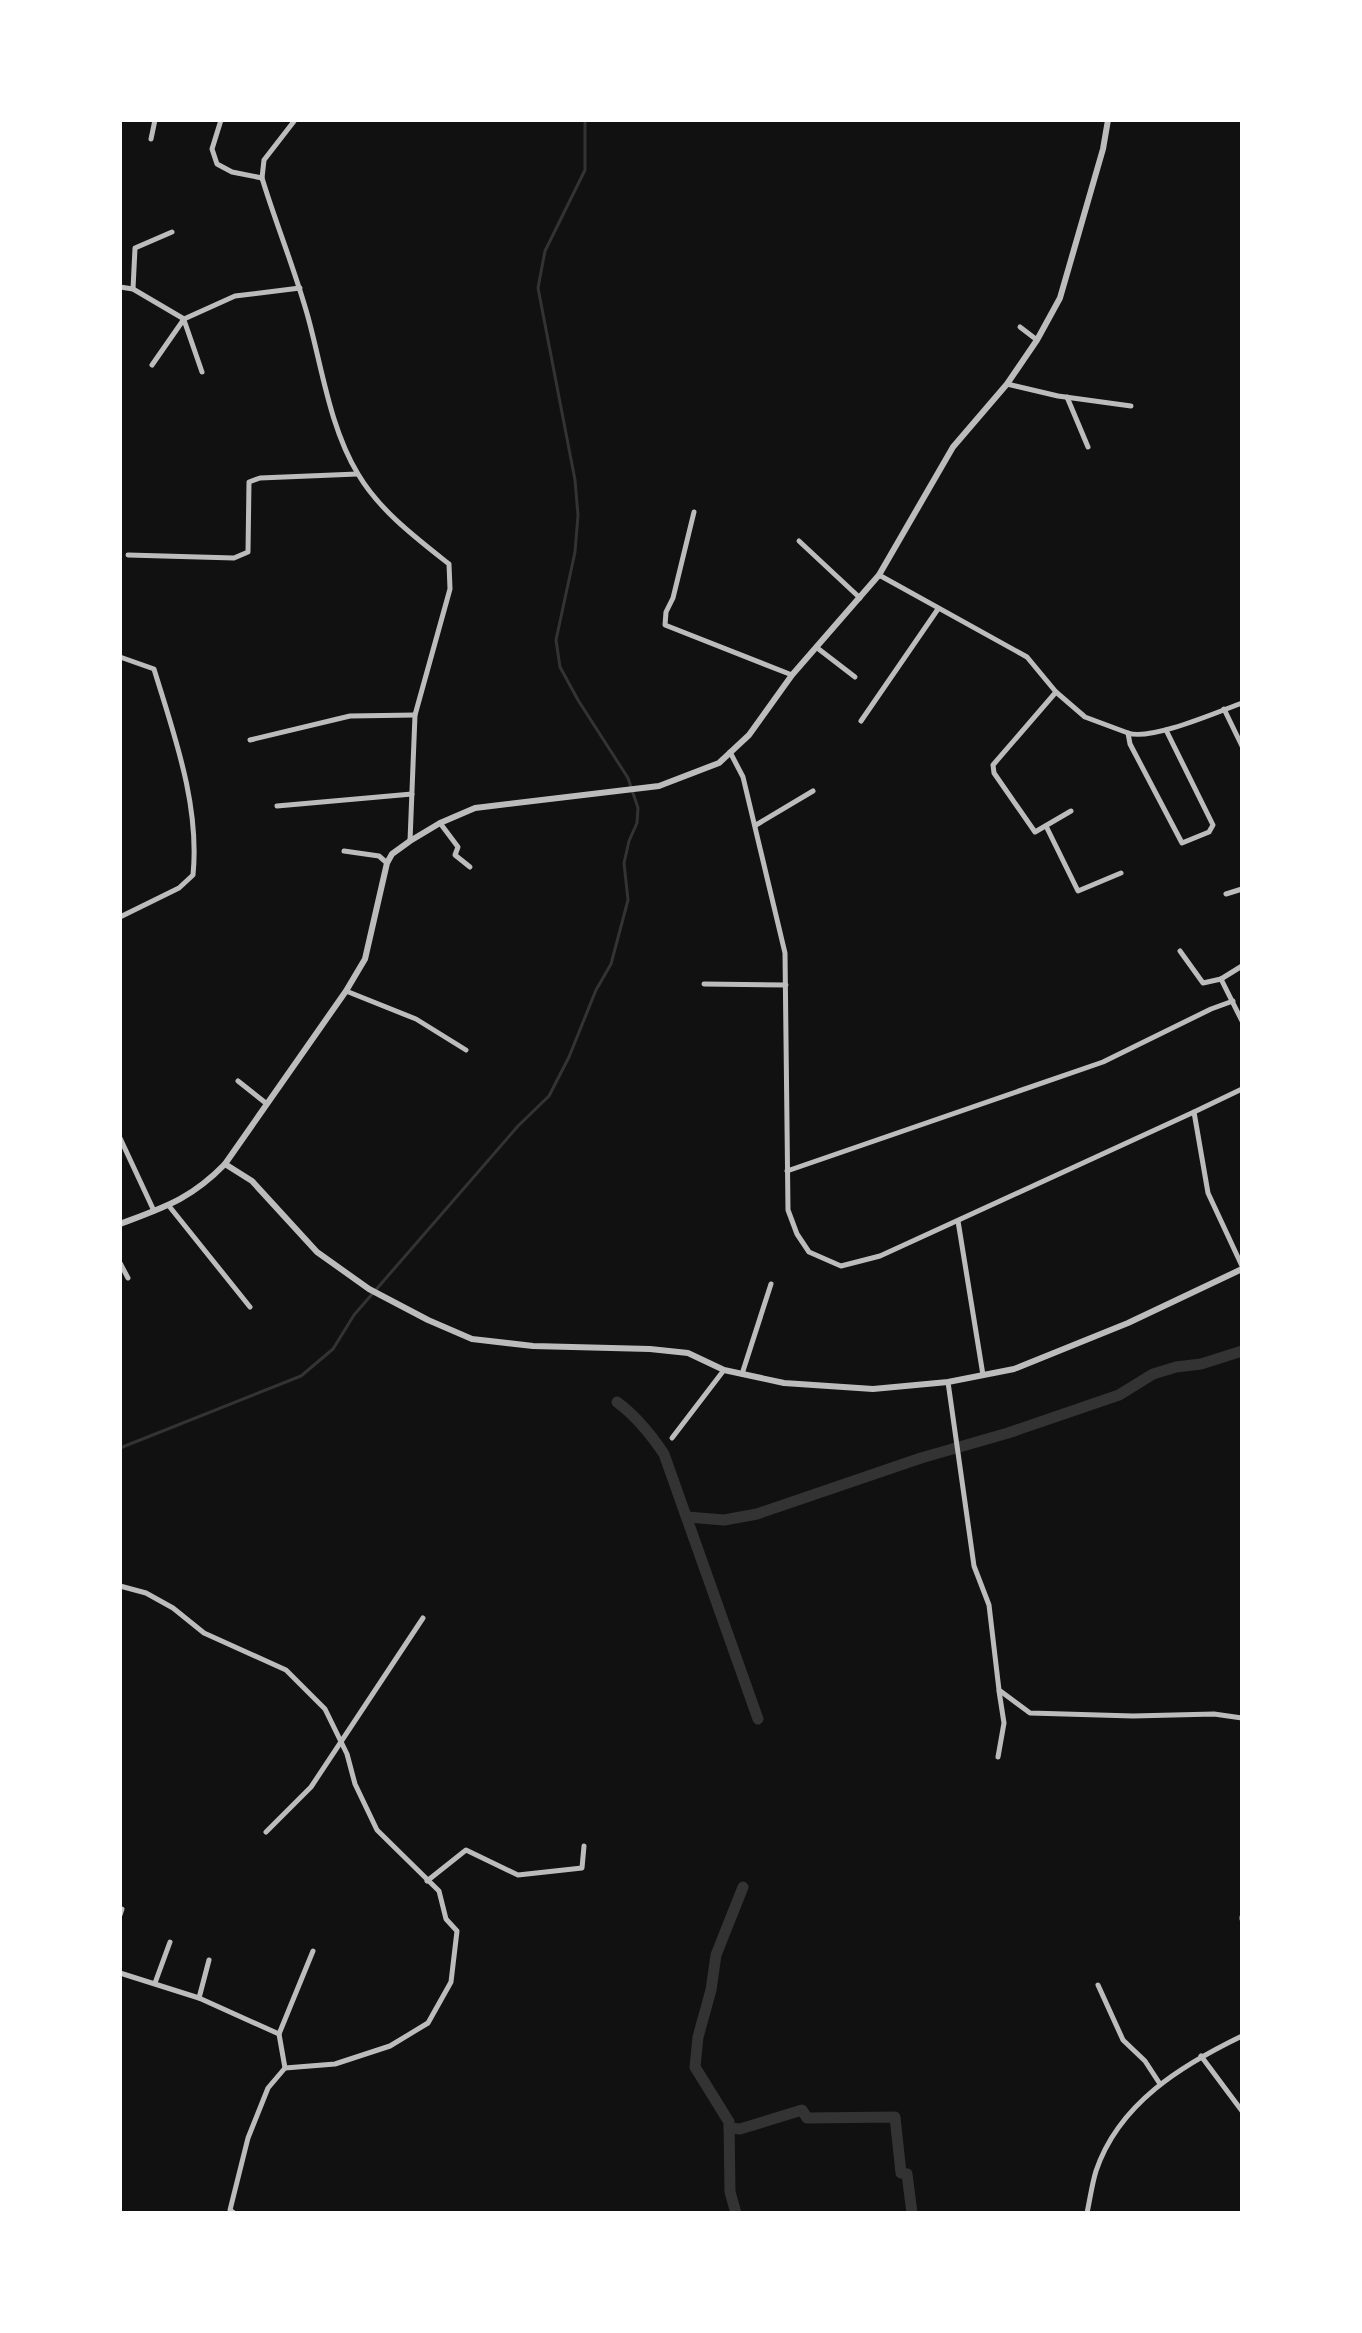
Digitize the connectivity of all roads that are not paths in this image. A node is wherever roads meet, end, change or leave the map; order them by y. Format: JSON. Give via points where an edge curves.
{"nodes":[{"id":1,"x":155,"y":120,"type":"edge"},
{"id":2,"x":221,"y":120,"type":"edge"},
{"id":3,"x":295,"y":120,"type":"edge"},
{"id":4,"x":1108,"y":120,"type":"edge"},
{"id":5,"x":151,"y":139,"type":"dead end"},
{"id":6,"x":262,"y":178,"type":"junction"},
{"id":7,"x":172,"y":232,"type":"dead end"},
{"id":8,"x":120,"y":287,"type":"edge"},
{"id":9,"x":300,"y":288,"type":"junction"},
{"id":10,"x":133,"y":289,"type":"junction"},
{"id":11,"x":184,"y":319,"type":"junction"},
{"id":12,"x":1020,"y":327,"type":"dead end"},
{"id":13,"x":1037,"y":340,"type":"junction"},
{"id":14,"x":152,"y":365,"type":"dead end"},
{"id":15,"x":202,"y":372,"type":"dead end"},
{"id":16,"x":1007,"y":384,"type":"junction"},
{"id":17,"x":1067,"y":396,"type":"junction"},
{"id":18,"x":1131,"y":406,"type":"dead end"},
{"id":19,"x":1088,"y":447,"type":"dead end"},
{"id":20,"x":357,"y":474,"type":"junction"},
{"id":21,"x":694,"y":512,"type":"dead end"},
{"id":22,"x":799,"y":541,"type":"dead end"},
{"id":23,"x":128,"y":555,"type":"dead end"},
{"id":24,"x":879,"y":575,"type":"junction"},
{"id":25,"x":860,"y":598,"type":"junction"},
{"id":26,"x":938,"y":609,"type":"junction"},
{"id":27,"x":816,"y":647,"type":"junction"},
{"id":28,"x":120,"y":657,"type":"edge"},
{"id":29,"x":792,"y":675,"type":"junction"},
{"id":30,"x":855,"y":677,"type":"dead end"},
{"id":31,"x":1056,"y":692,"type":"junction"},
{"id":32,"x":1242,"y":703,"type":"edge"},
{"id":33,"x":1224,"y":709,"type":"junction"},
{"id":34,"x":415,"y":715,"type":"junction"},
{"id":35,"x":861,"y":721,"type":"dead end"},
{"id":36,"x":1166,"y":730,"type":"junction"},
{"id":37,"x":1128,"y":733,"type":"junction"},
{"id":38,"x":250,"y":740,"type":"dead end"},
{"id":39,"x":1242,"y":746,"type":"edge"},
{"id":40,"x":730,"y":752,"type":"junction"},
{"id":41,"x":813,"y":791,"type":"dead end"},
{"id":42,"x":412,"y":794,"type":"junction"},
{"id":43,"x":277,"y":806,"type":"dead end"},
{"id":44,"x":1071,"y":811,"type":"dead end"},
{"id":45,"x":440,"y":823,"type":"junction"},
{"id":46,"x":756,"y":825,"type":"junction"},
{"id":47,"x":1046,"y":826,"type":"junction"},
{"id":48,"x":410,"y":841,"type":"junction"},
{"id":49,"x":344,"y":851,"type":"dead end"},
{"id":50,"x":387,"y":863,"type":"junction"},
{"id":51,"x":470,"y":867,"type":"dead end"},
{"id":52,"x":1121,"y":873,"type":"dead end"},
{"id":53,"x":1242,"y":889,"type":"edge"},
{"id":54,"x":1226,"y":894,"type":"dead end"},
{"id":55,"x":120,"y":917,"type":"edge"},
{"id":56,"x":1180,"y":951,"type":"dead end"},
{"id":57,"x":1242,"y":966,"type":"edge"},
{"id":58,"x":1221,"y":979,"type":"junction"},
{"id":59,"x":704,"y":984,"type":"dead end"},
{"id":60,"x":786,"y":985,"type":"junction"},
{"id":61,"x":346,"y":991,"type":"junction"},
{"id":62,"x":1233,"y":1001,"type":"junction"},
{"id":63,"x":1242,"y":1021,"type":"edge"},
{"id":64,"x":466,"y":1050,"type":"dead end"},
{"id":65,"x":238,"y":1081,"type":"dead end"},
{"id":66,"x":1242,"y":1089,"type":"edge"},
{"id":67,"x":267,"y":1104,"type":"junction"},
{"id":68,"x":1194,"y":1112,"type":"junction"},
{"id":69,"x":120,"y":1138,"type":"edge"},
{"id":70,"x":225,"y":1164,"type":"junction"},
{"id":71,"x":787,"y":1171,"type":"junction"},
{"id":72,"x":169,"y":1206,"type":"junction"},
{"id":73,"x":154,"y":1211,"type":"junction"},
{"id":74,"x":958,"y":1221,"type":"junction"},
{"id":75,"x":120,"y":1224,"type":"edge"},
{"id":76,"x":120,"y":1263,"type":"edge"},
{"id":77,"x":1242,"y":1267,"type":"edge"},
{"id":78,"x":128,"y":1278,"type":"dead end"},
{"id":79,"x":771,"y":1284,"type":"dead end"},
{"id":80,"x":250,"y":1307,"type":"dead end"},
{"id":81,"x":724,"y":1370,"type":"junction"},
{"id":82,"x":742,"y":1374,"type":"junction"},
{"id":83,"x":983,"y":1375,"type":"junction"},
{"id":84,"x":948,"y":1382,"type":"junction"},
{"id":85,"x":672,"y":1438,"type":"dead end"},
{"id":86,"x":120,"y":1586,"type":"edge"},
{"id":87,"x":423,"y":1618,"type":"dead end"},
{"id":88,"x":999,"y":1690,"type":"junction"},
{"id":89,"x":1242,"y":1718,"type":"edge"},
{"id":90,"x":341,"y":1743,"type":"junction"},
{"id":91,"x":998,"y":1757,"type":"dead end"},
{"id":92,"x":266,"y":1832,"type":"dead end"},
{"id":93,"x":584,"y":1846,"type":"dead end"},
{"id":94,"x":427,"y":1881,"type":"junction"},
{"id":95,"x":170,"y":1942,"type":"dead end"},
{"id":96,"x":313,"y":1951,"type":"dead end"},
{"id":97,"x":209,"y":1960,"type":"dead end"},
{"id":98,"x":120,"y":1973,"type":"edge"},
{"id":99,"x":155,"y":1983,"type":"junction"},
{"id":100,"x":1098,"y":1985,"type":"dead end"},
{"id":101,"x":199,"y":1998,"type":"junction"},
{"id":102,"x":279,"y":2034,"type":"junction"},
{"id":103,"x":1242,"y":2036,"type":"edge"},
{"id":104,"x":1201,"y":2056,"type":"junction"},
{"id":105,"x":285,"y":2068,"type":"junction"},
{"id":106,"x":1160,"y":2084,"type":"junction"},
{"id":107,"x":1242,"y":2111,"type":"edge"},
{"id":108,"x":234,"y":2213,"type":"edge"},
{"id":109,"x":1087,"y":2213,"type":"edge"}],
"edges":[{"from":1,"to":5,"type":"street"},
{"from":2,"to":6,"type":"street","via":[[212,149],[217,164]]},
{"from":3,"to":6,"type":"street","via":[[264,160]]},
{"from":4,"to":13,"type":"street","via":[[1060,298]]},
{"from":6,"to":9,"type":"street"},
{"from":7,"to":10,"type":"street","via":[[135,248]]},
{"from":8,"to":10,"type":"street"},
{"from":9,"to":11,"type":"street","via":[[235,296]]},
{"from":9,"to":20,"type":"street","via":[[344,447]]},
{"from":10,"to":11,"type":"street"},
{"from":11,"to":14,"type":"street"},
{"from":11,"to":15,"type":"street"},
{"from":12,"to":13,"type":"street"},
{"from":13,"to":16,"type":"street"},
{"from":16,"to":17,"type":"street"},
{"from":16,"to":24,"type":"street","via":[[953,447]]},
{"from":17,"to":18,"type":"street"},
{"from":17,"to":19,"type":"street"},
{"from":20,"to":23,"type":"street","via":[[249,482],[248,552],[234,558]]},
{"from":20,"to":34,"type":"street","via":[[396,519],[449,564],[450,589]]},
{"from":21,"to":29,"type":"street","via":[[665,625]]},
{"from":22,"to":25,"type":"street"},
{"from":24,"to":25,"type":"street"},
{"from":24,"to":26,"type":"street"},
{"from":25,"to":27,"type":"street"},
{"from":26,"to":31,"type":"street","via":[[1027,657]]},
{"from":26,"to":35,"type":"street"},
{"from":27,"to":29,"type":"street"},
{"from":27,"to":30,"type":"street"},
{"from":28,"to":55,"type":"street","via":[[154,669],[183,761],[196,849],[193,875],[179,888]]},
{"from":29,"to":40,"type":"street","via":[[749,735]]},
{"from":31,"to":37,"type":"street","via":[[1085,717]]},
{"from":31,"to":47,"type":"street","via":[[993,765],[1035,832]]},
{"from":32,"to":33,"type":"street"},
{"from":33,"to":36,"type":"street"},
{"from":33,"to":39,"type":"street"},
{"from":34,"to":38,"type":"street","via":[[350,716]]},
{"from":34,"to":42,"type":"street"},
{"from":36,"to":37,"type":"street"},
{"from":36,"to":37,"type":"street","via":[[1213,825],[1209,832],[1182,843]]},
{"from":40,"to":45,"type":"street","via":[[719,763],[659,786],[475,808]]},
{"from":40,"to":46,"type":"street"},
{"from":41,"to":46,"type":"street"},
{"from":42,"to":43,"type":"street"},
{"from":42,"to":48,"type":"street"},
{"from":44,"to":47,"type":"street"},
{"from":45,"to":48,"type":"street"},
{"from":45,"to":51,"type":"street","via":[[458,847],[455,855]]},
{"from":46,"to":60,"type":"street","via":[[785,953]]},
{"from":47,"to":52,"type":"street","via":[[1078,891]]},
{"from":48,"to":50,"type":"street"},
{"from":49,"to":50,"type":"street","via":[[379,856]]},
{"from":50,"to":61,"type":"street","via":[[365,959]]},
{"from":53,"to":54,"type":"street"},
{"from":56,"to":58,"type":"street","via":[[1203,983]]},
{"from":57,"to":58,"type":"street"},
{"from":58,"to":62,"type":"street"},
{"from":59,"to":60,"type":"street"},
{"from":60,"to":71,"type":"street"},
{"from":61,"to":64,"type":"street","via":[[416,1019]]},
{"from":61,"to":67,"type":"street"},
{"from":62,"to":63,"type":"street"},
{"from":62,"to":71,"type":"street","via":[[1103,1062]]},
{"from":65,"to":67,"type":"street"},
{"from":66,"to":68,"type":"street"},
{"from":67,"to":70,"type":"street"},
{"from":68,"to":74,"type":"street"},
{"from":68,"to":77,"type":"street","via":[[1208,1193]]},
{"from":69,"to":73,"type":"street"},
{"from":70,"to":72,"type":"street","via":[[198,1190]]},
{"from":70,"to":81,"type":"street","via":[[252,1181],[317,1252],[369,1289],[472,1339],[688,1353]]},
{"from":71,"to":74,"type":"street","via":[[788,1210],[797,1234],[809,1252],[841,1266],[880,1256]]},
{"from":72,"to":73,"type":"street"},
{"from":72,"to":80,"type":"street"},
{"from":73,"to":75,"type":"street"},
{"from":74,"to":83,"type":"street"},
{"from":76,"to":78,"type":"street"},
{"from":77,"to":83,"type":"street","via":[[1128,1323],[1014,1369]]},
{"from":79,"to":82,"type":"street"},
{"from":81,"to":82,"type":"street"},
{"from":81,"to":85,"type":"street"},
{"from":82,"to":84,"type":"street","via":[[784,1383],[873,1389]]},
{"from":83,"to":84,"type":"street"},
{"from":84,"to":88,"type":"street","via":[[974,1566],[989,1605]]},
{"from":86,"to":90,"type":"street","via":[[146,1593],[204,1633],[286,1670],[325,1709]]},
{"from":87,"to":90,"type":"street"},
{"from":88,"to":89,"type":"street","via":[[1030,1713]]},
{"from":88,"to":91,"type":"street","via":[[1004,1723]]},
{"from":90,"to":92,"type":"street","via":[[311,1787]]},
{"from":90,"to":94,"type":"street","via":[[377,1830]]},
{"from":93,"to":94,"type":"street","via":[[582,1868],[518,1875],[466,1850]]},
{"from":94,"to":105,"type":"street","via":[[439,1891],[446,1919],[457,1931],[451,1982],[428,2023],[390,2046],[335,2064]]},
{"from":95,"to":99,"type":"street"},
{"from":96,"to":102,"type":"street"},
{"from":97,"to":101,"type":"street"},
{"from":98,"to":99,"type":"street"},
{"from":99,"to":101,"type":"street"},
{"from":100,"to":106,"type":"street","via":[[1123,2040]]},
{"from":101,"to":102,"type":"street"},
{"from":102,"to":105,"type":"street"},
{"from":103,"to":104,"type":"street"},
{"from":104,"to":106,"type":"street"},
{"from":104,"to":107,"type":"street"},
{"from":105,"to":108,"type":"street","via":[[268,2088],[248,2138],[230,2210]]},
{"from":106,"to":109,"type":"street","via":[[1119,2127],[1096,2169]]}]}
